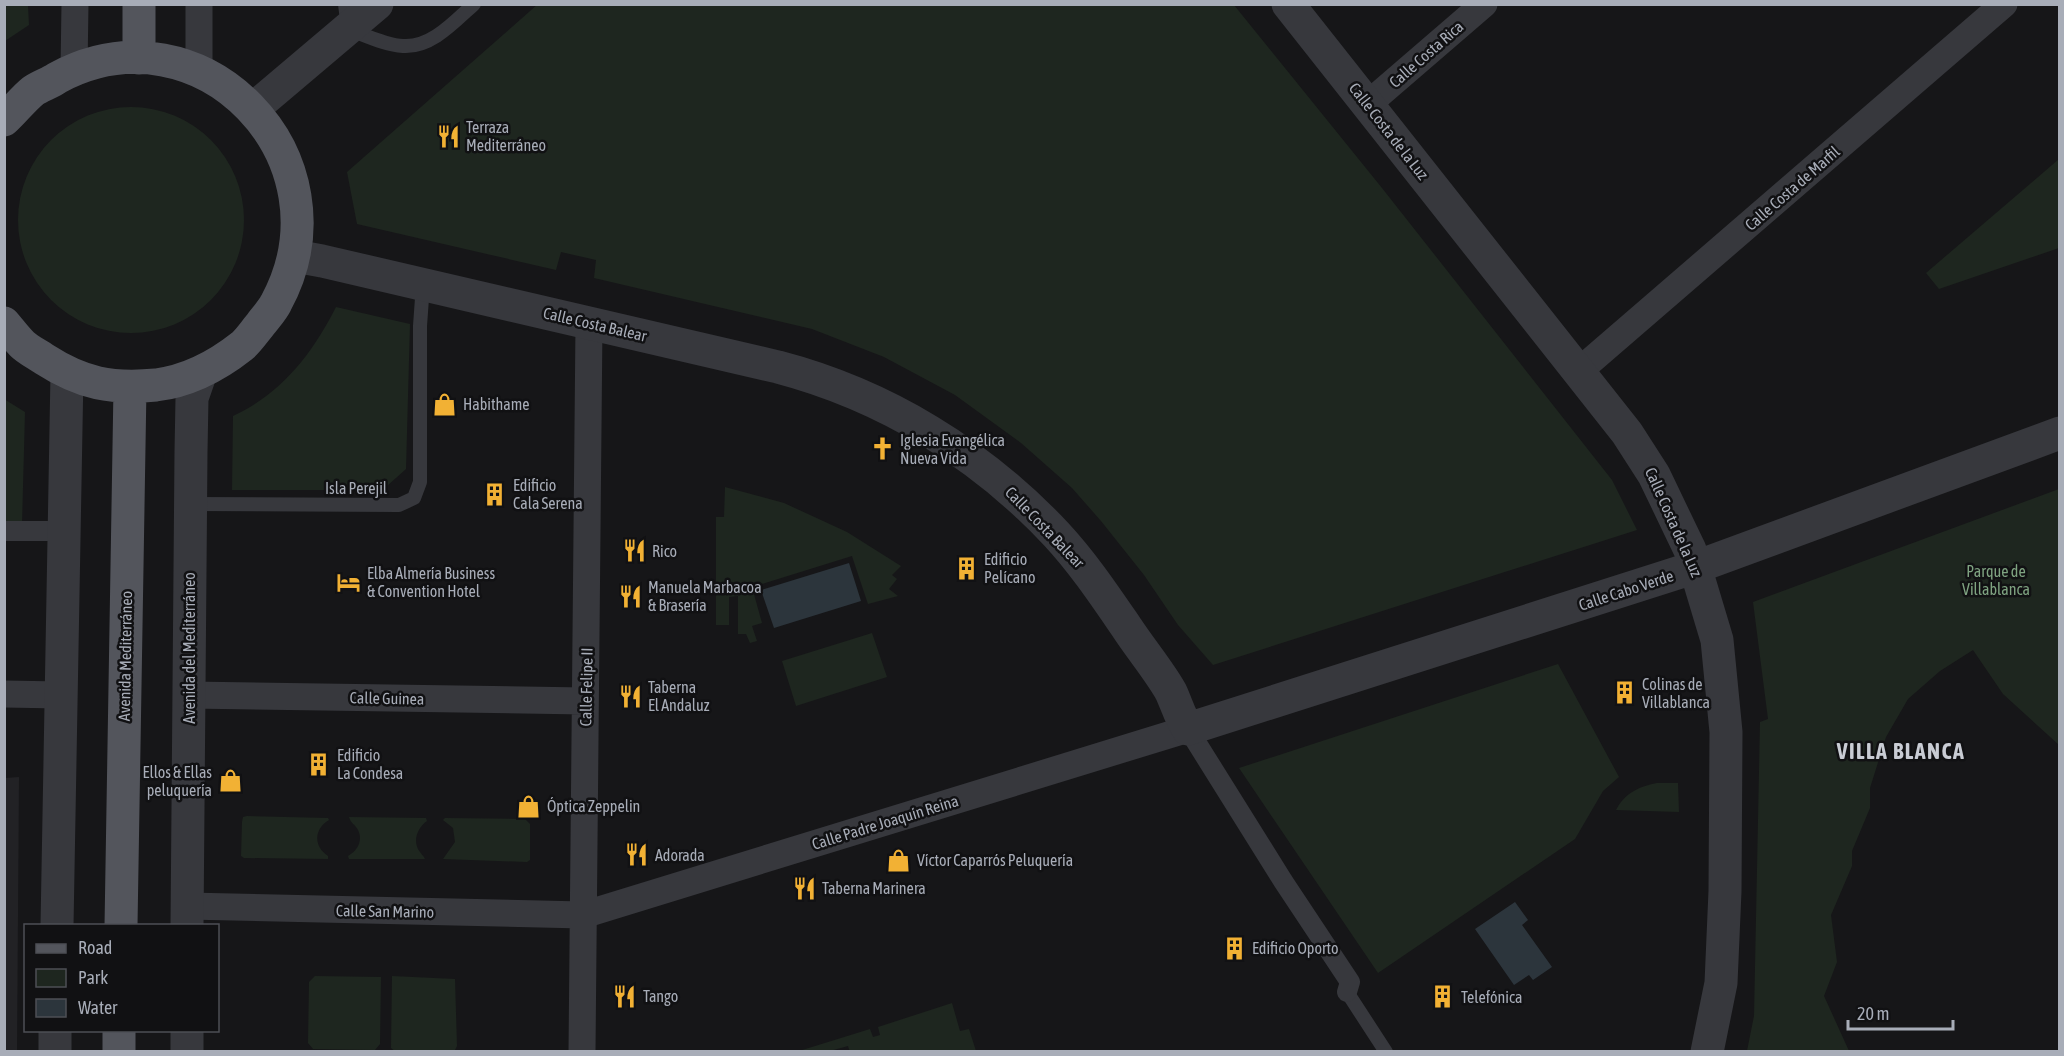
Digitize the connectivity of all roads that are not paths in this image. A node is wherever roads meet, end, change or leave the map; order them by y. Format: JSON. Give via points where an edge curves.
{"nodes":[{"id":1,"x":75,"y":4,"type":"edge"},
{"id":2,"x":140,"y":4,"type":"edge"},
{"id":3,"x":199,"y":4,"type":"edge"},
{"id":4,"x":377,"y":4,"type":"edge"},
{"id":5,"x":474,"y":4,"type":"edge"},
{"id":6,"x":1288,"y":4,"type":"edge"},
{"id":7,"x":1484,"y":4,"type":"edge"},
{"id":8,"x":2004,"y":4,"type":"edge"},
{"id":9,"x":347,"y":17,"type":"edge"},
{"id":10,"x":139,"y":58,"type":"junction"},
{"id":11,"x":74,"y":69,"type":"junction"},
{"id":12,"x":199,"y":72,"type":"junction"},
{"id":13,"x":1368,"y":104,"type":"junction"},
{"id":14,"x":253,"y":109,"type":"junction"},
{"id":15,"x":4,"y":120,"type":"edge"},
{"id":16,"x":295,"y":256,"type":"junction"},
{"id":17,"x":423,"y":284,"type":"junction"},
{"id":18,"x":4,"y":323,"type":"edge"},
{"id":19,"x":590,"y":323,"type":"junction"},
{"id":20,"x":1579,"y":371,"type":"junction"},
{"id":21,"x":201,"y":372,"type":"junction"},
{"id":22,"x":67,"y":374,"type":"junction"},
{"id":23,"x":130,"y":387,"type":"junction"},
{"id":24,"x":2060,"y":433,"type":"edge"},
{"id":25,"x":190,"y":504,"type":"junction"},
{"id":26,"x":4,"y":531,"type":"edge"},
{"id":27,"x":63,"y":531,"type":"junction"},
{"id":28,"x":1696,"y":567,"type":"junction"},
{"id":29,"x":4,"y":694,"type":"edge"},
{"id":30,"x":61,"y":695,"type":"junction"},
{"id":31,"x":189,"y":695,"type":"junction"},
{"id":32,"x":585,"y":701,"type":"junction"},
{"id":33,"x":1188,"y":729,"type":"junction"},
{"id":34,"x":583,"y":915,"type":"junction"},
{"id":35,"x":187,"y":916,"type":"edge"},
{"id":36,"x":57,"y":924,"type":"edge"},
{"id":37,"x":121,"y":924,"type":"edge"},
{"id":38,"x":1347,"y":992,"type":"joint"},
{"id":39,"x":55,"y":1032,"type":"edge"},
{"id":40,"x":119,"y":1032,"type":"edge"},
{"id":41,"x":187,"y":1032,"type":"edge"},
{"id":42,"x":55,"y":1052,"type":"edge"},
{"id":43,"x":119,"y":1052,"type":"edge"},
{"id":44,"x":187,"y":1052,"type":"edge"},
{"id":45,"x":582,"y":1052,"type":"edge"},
{"id":46,"x":1386,"y":1052,"type":"edge"},
{"id":47,"x":1707,"y":1052,"type":"edge"}],
"edges":[{"from":1,"to":11,"type":"street"},
{"from":2,"to":10,"type":"main road"},
{"from":3,"to":12,"type":"street"},
{"from":4,"to":9,"type":"street"},
{"from":5,"to":9,"type":"lane","via":[[432,39],[411,45],[395,44]]},
{"from":6,"to":13,"type":"street","name":"Calle Costa de la Luz"},
{"from":7,"to":13,"type":"street","name":"Calle Costa Rica"},
{"from":8,"to":20,"type":"street","name":"Calle Costa de Marfil"},
{"from":9,"to":14,"type":"street"},
{"from":10,"to":11,"type":"main road","via":[[106,60]]},
{"from":10,"to":12,"type":"main road","via":[[170,62]]},
{"from":11,"to":15,"type":"main road","via":[[33,92]]},
{"from":12,"to":14,"type":"main road","via":[[219,82]]},
{"from":13,"to":20,"type":"street","name":"Calle Costa de la Luz"},
{"from":14,"to":16,"type":"main road","via":[[285,157],[295,189]]},
{"from":16,"to":17,"type":"street","name":"Calle Costa Balear"},
{"from":16,"to":21,"type":"main road","via":[[276,304],[244,345]]},
{"from":17,"to":19,"type":"street","name":"Calle Costa Balear"},
{"from":17,"to":25,"type":"lane","name":"Isla Perejil","via":[[420,482],[414,498],[399,505]]},
{"from":18,"to":22,"type":"main road","via":[[23,345]]},
{"from":19,"to":32,"type":"street","name":"Calle Felipe II"},
{"from":19,"to":33,"type":"street","name":"Calle Costa Balear","via":[[813,377],[894,411],[953,446],[1021,499],[1083,566],[1171,693]]},
{"from":20,"to":28,"type":"street","name":"Calle Costa de la Luz","via":[[1654,474]]},
{"from":21,"to":23,"type":"main road","via":[[166,384]]},
{"from":21,"to":25,"type":"street","name":"Avenida del Mediterráneo","via":[[192,398]]},
{"from":22,"to":23,"type":"main road"},
{"from":22,"to":27,"type":"street"},
{"from":23,"to":37,"type":"main road","name":"Avenida Mediterráneo"},
{"from":24,"to":28,"type":"street","name":"Calle Cabo Verde"},
{"from":25,"to":31,"type":"street","name":"Avenida del Mediterráneo"},
{"from":26,"to":27,"type":"street"},
{"from":27,"to":30,"type":"street"},
{"from":28,"to":33,"type":"street","name":"Calle Cabo Verde"},
{"from":28,"to":47,"type":"street","name":"Calle Costa de la Luz","via":[[1717,640],[1726,732],[1720,983]]},
{"from":29,"to":30,"type":"street"},
{"from":30,"to":36,"type":"street"},
{"from":31,"to":32,"type":"street","name":"Calle Guinea"},
{"from":31,"to":35,"type":"street","name":"Avenida del Mediterráneo"},
{"from":32,"to":34,"type":"street","name":"Calle Felipe II"},
{"from":33,"to":34,"type":"street","name":"Calle Padre Joaquín Reina"},
{"from":33,"to":38,"type":"street","name":"Calle Costa Balear","via":[[1350,981]]},
{"from":34,"to":35,"type":"street","name":"Calle San Marino"},
{"from":34,"to":45,"type":"street","name":"Calle Felipe II"},
{"from":38,"to":46,"type":"lane","name":"Calle Costa Balear"},
{"from":39,"to":42,"type":"street"},
{"from":40,"to":43,"type":"main road"},
{"from":41,"to":44,"type":"street"}]}
